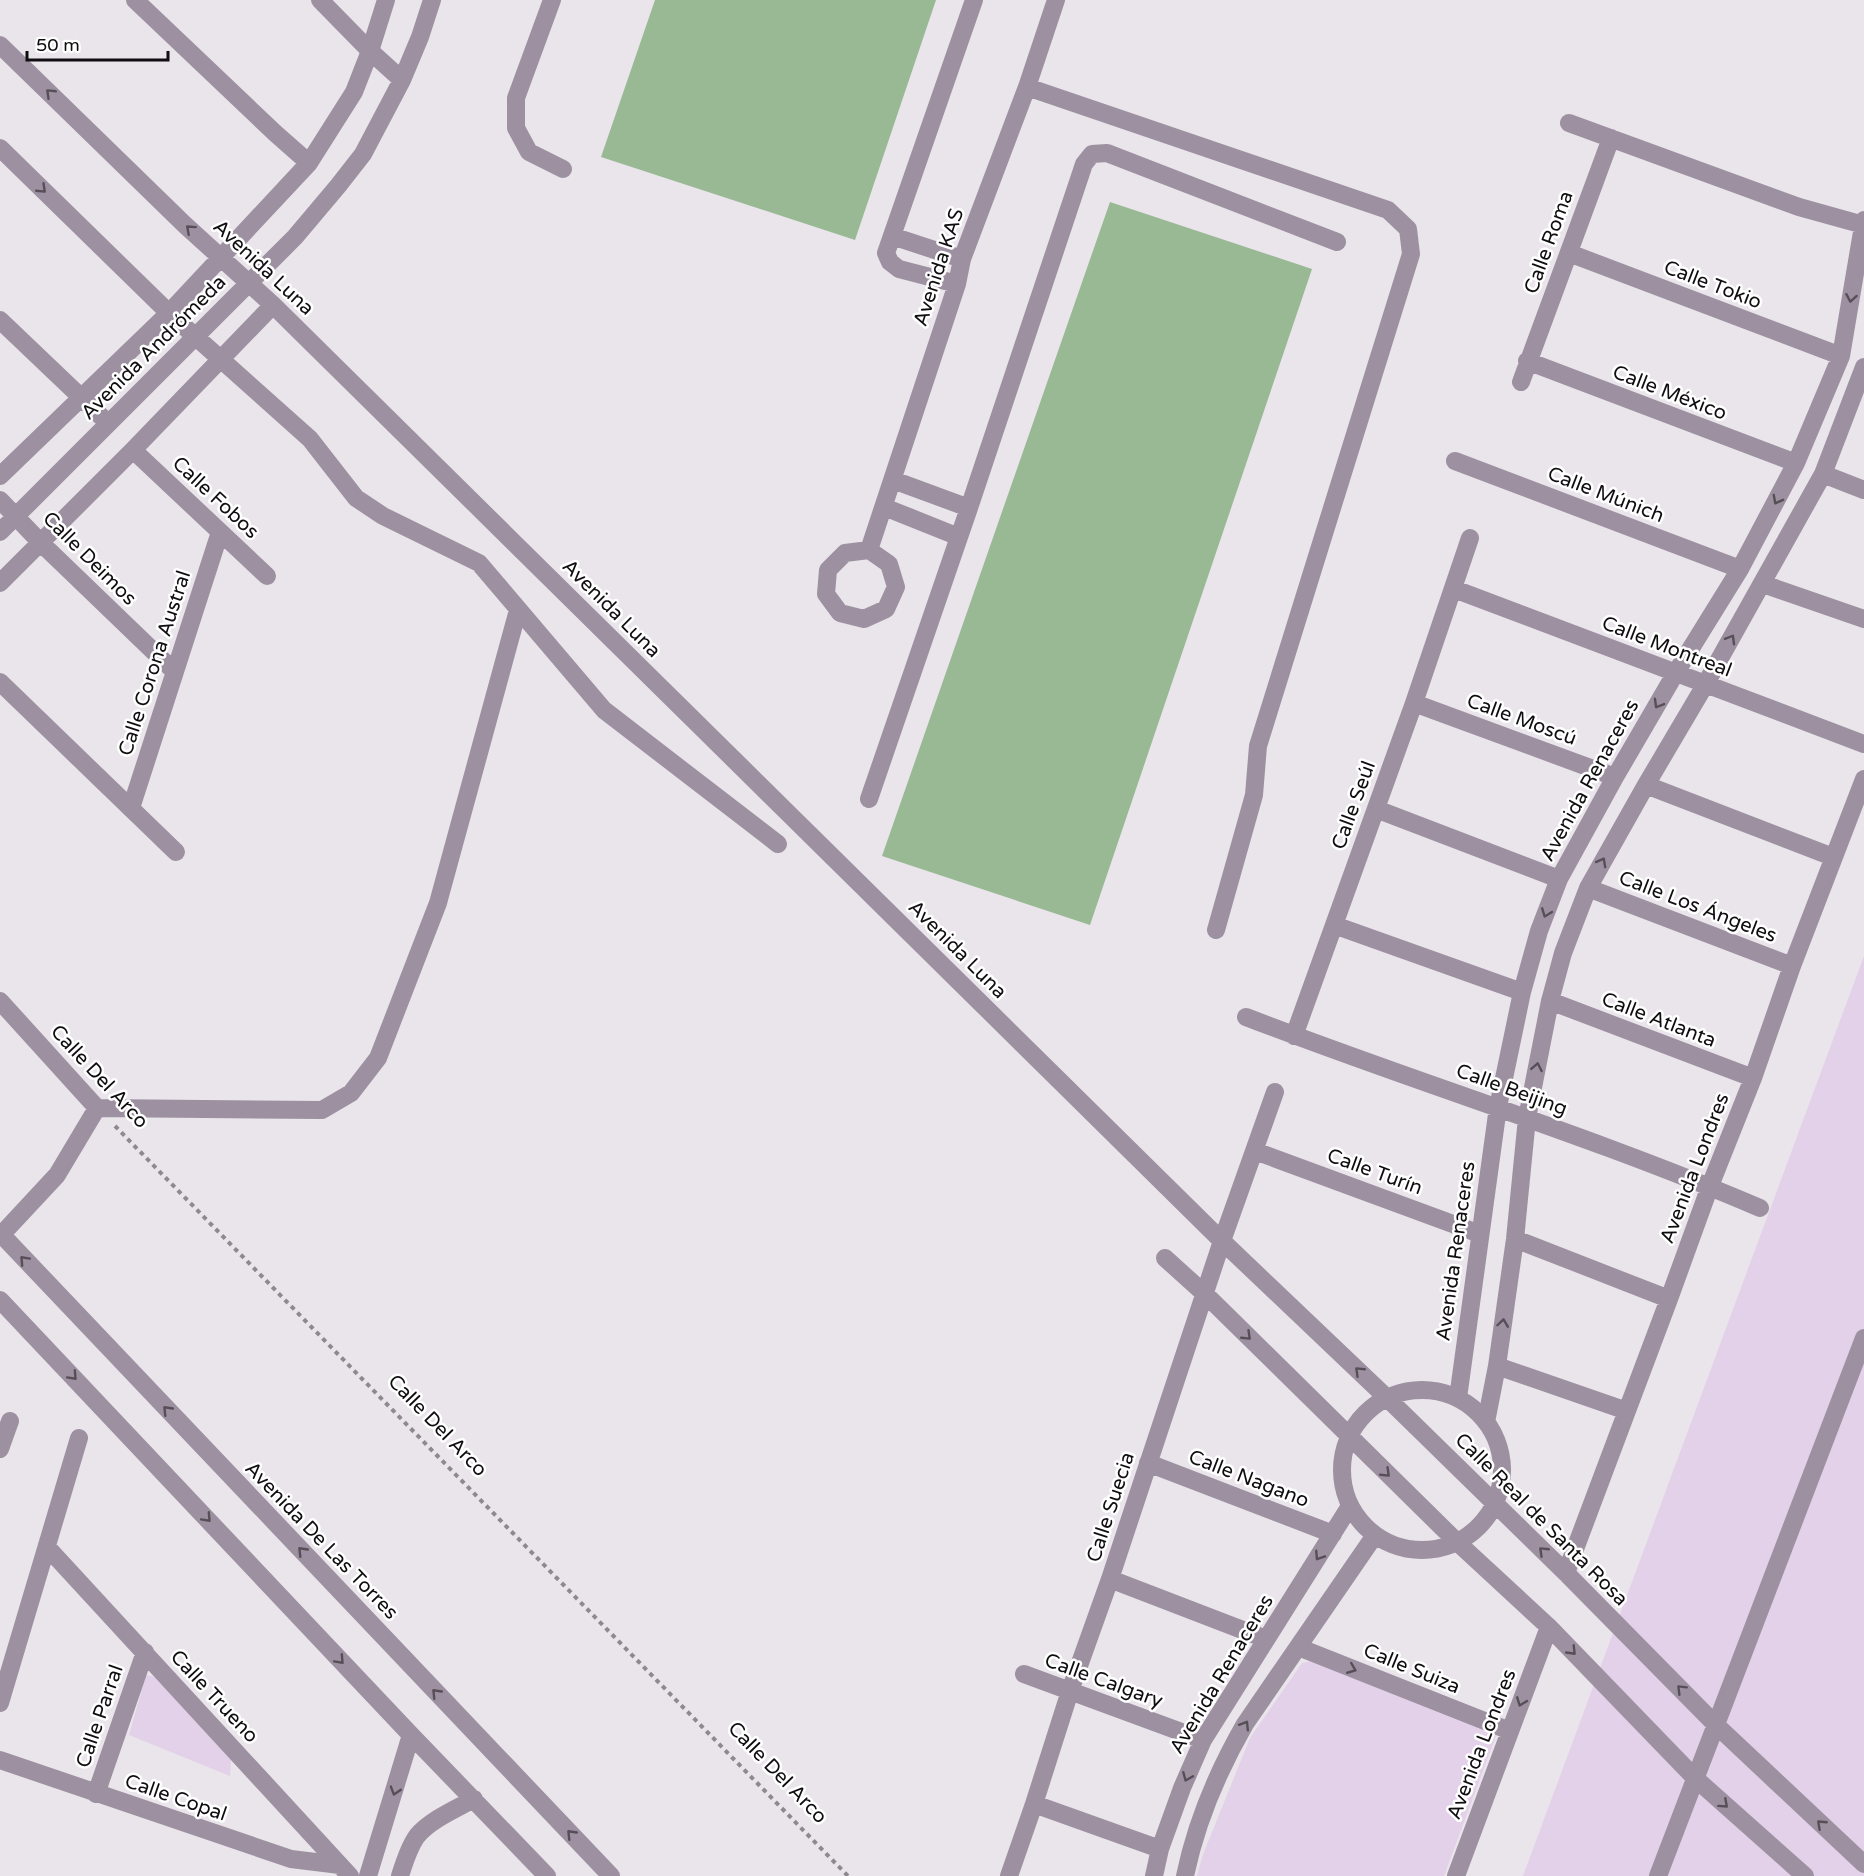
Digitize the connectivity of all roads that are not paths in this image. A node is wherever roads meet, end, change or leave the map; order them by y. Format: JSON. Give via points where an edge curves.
{"nodes":[{"id":1,"x":135,"y":0,"type":"edge"},
{"id":2,"x":320,"y":0,"type":"edge"},
{"id":3,"x":386,"y":0,"type":"edge"},
{"id":4,"x":432,"y":0,"type":"edge"},
{"id":5,"x":552,"y":0,"type":"edge"},
{"id":6,"x":974,"y":0,"type":"edge"},
{"id":7,"x":1056,"y":0,"type":"edge"},
{"id":8,"x":0,"y":45,"type":"edge"},
{"id":9,"x":370,"y":51,"type":"junction"},
{"id":10,"x":402,"y":80,"type":"junction"},
{"id":11,"x":1027,"y":87,"type":"junction"},
{"id":12,"x":1569,"y":123,"type":"dead end"},
{"id":13,"x":1611,"y":138,"type":"junction"},
{"id":14,"x":0,"y":148,"type":"edge"},
{"id":15,"x":309,"y":163,"type":"junction"},
{"id":16,"x":563,"y":169,"type":"dead end"},
{"id":17,"x":1864,"y":223,"type":"edge"},
{"id":18,"x":892,"y":236,"type":"junction"},
{"id":19,"x":1337,"y":242,"type":"dead end"},
{"id":20,"x":1569,"y":253,"type":"junction"},
{"id":21,"x":222,"y":258,"type":"junction"},
{"id":22,"x":962,"y":259,"type":"junction"},
{"id":23,"x":249,"y":282,"type":"junction"},
{"id":24,"x":957,"y":284,"type":"junction"},
{"id":25,"x":273,"y":305,"type":"junction"},
{"id":26,"x":169,"y":313,"type":"junction"},
{"id":27,"x":0,"y":321,"type":"edge"},
{"id":28,"x":195,"y":336,"type":"junction"},
{"id":29,"x":1841,"y":356,"type":"junction"},
{"id":30,"x":220,"y":359,"type":"junction"},
{"id":31,"x":1527,"y":362,"type":"junction"},
{"id":32,"x":1864,"y":367,"type":"edge"},
{"id":33,"x":1521,"y":382,"type":"dead end"},
{"id":34,"x":80,"y":398,"type":"junction"},
{"id":35,"x":108,"y":423,"type":"junction"},
{"id":36,"x":133,"y":450,"type":"junction"},
{"id":37,"x":1455,"y":461,"type":"dead end"},
{"id":38,"x":1796,"y":464,"type":"junction"},
{"id":39,"x":1823,"y":474,"type":"junction"},
{"id":40,"x":0,"y":476,"type":"edge"},
{"id":41,"x":893,"y":480,"type":"junction"},
{"id":42,"x":1864,"y":490,"type":"edge"},
{"id":43,"x":0,"y":500,"type":"edge"},
{"id":44,"x":884,"y":507,"type":"junction"},
{"id":45,"x":969,"y":508,"type":"junction"},
{"id":46,"x":16,"y":516,"type":"junction"},
{"id":47,"x":0,"y":532,"type":"edge"},
{"id":48,"x":220,"y":532,"type":"junction"},
{"id":49,"x":959,"y":537,"type":"junction"},
{"id":50,"x":1470,"y":538,"type":"dead end"},
{"id":51,"x":41,"y":543,"type":"junction"},
{"id":52,"x":869,"y":550,"type":"dead end"},
{"id":53,"x":1740,"y":569,"type":"junction"},
{"id":54,"x":267,"y":576,"type":"dead end"},
{"id":55,"x":0,"y":583,"type":"edge"},
{"id":56,"x":1763,"y":584,"type":"junction"},
{"id":57,"x":1454,"y":589,"type":"junction"},
{"id":58,"x":518,"y":610,"type":"junction"},
{"id":59,"x":1864,"y":619,"type":"edge"},
{"id":60,"x":175,"y":672,"type":"junction"},
{"id":61,"x":1675,"y":674,"type":"junction"},
{"id":62,"x":0,"y":682,"type":"edge"},
{"id":63,"x":1705,"y":685,"type":"junction"},
{"id":64,"x":1414,"y":703,"type":"junction"},
{"id":65,"x":1864,"y":744,"type":"edge"},
{"id":66,"x":1615,"y":777,"type":"junction"},
{"id":67,"x":1864,"y":779,"type":"edge"},
{"id":68,"x":1646,"y":785,"type":"junction"},
{"id":69,"x":869,"y":799,"type":"dead end"},
{"id":70,"x":131,"y":808,"type":"junction"},
{"id":71,"x":1376,"y":809,"type":"junction"},
{"id":72,"x":778,"y":844,"type":"dead end"},
{"id":73,"x":176,"y":852,"type":"dead end"},
{"id":74,"x":1833,"y":857,"type":"junction"},
{"id":75,"x":1559,"y":879,"type":"junction"},
{"id":76,"x":1588,"y":888,"type":"junction"},
{"id":77,"x":1334,"y":925,"type":"junction"},
{"id":78,"x":1216,"y":930,"type":"dead end"},
{"id":79,"x":1792,"y":966,"type":"junction"},
{"id":80,"x":1522,"y":992,"type":"junction"},
{"id":81,"x":0,"y":1001,"type":"edge"},
{"id":82,"x":1550,"y":1001,"type":"junction"},
{"id":83,"x":1246,"y":1017,"type":"dead end"},
{"id":84,"x":1294,"y":1036,"type":"junction"},
{"id":85,"x":1753,"y":1078,"type":"junction"},
{"id":86,"x":1275,"y":1092,"type":"dead end"},
{"id":87,"x":1498,"y":1107,"type":"junction"},
{"id":88,"x":97,"y":1108,"type":"junction"},
{"id":89,"x":1527,"y":1118,"type":"junction"},
{"id":90,"x":1255,"y":1151,"type":"junction"},
{"id":91,"x":1710,"y":1186,"type":"junction"},
{"id":92,"x":1187,"y":1207,"type":"joint"},
{"id":93,"x":1760,"y":1208,"type":"dead end"},
{"id":94,"x":1,"y":1234,"type":"edge"},
{"id":95,"x":1480,"y":1234,"type":"junction"},
{"id":96,"x":1515,"y":1239,"type":"junction"},
{"id":97,"x":1222,"y":1241,"type":"junction"},
{"id":98,"x":1165,"y":1258,"type":"dead end"},
{"id":99,"x":1206,"y":1295,"type":"junction"},
{"id":100,"x":1669,"y":1299,"type":"junction"},
{"id":101,"x":0,"y":1300,"type":"edge"},
{"id":102,"x":1864,"y":1338,"type":"edge"},
{"id":103,"x":1497,"y":1366,"type":"junction"},
{"id":104,"x":1386,"y":1397,"type":"junction"},
{"id":105,"x":1458,"y":1398,"type":"junction"},
{"id":106,"x":1627,"y":1411,"type":"junction"},
{"id":107,"x":10,"y":1421,"type":"dead end"},
{"id":108,"x":1486,"y":1422,"type":"junction"},
{"id":109,"x":1348,"y":1436,"type":"junction"},
{"id":110,"x":79,"y":1438,"type":"dead end"},
{"id":111,"x":0,"y":1449,"type":"edge"},
{"id":112,"x":1148,"y":1463,"type":"junction"},
{"id":113,"x":1494,"y":1504,"type":"junction"},
{"id":114,"x":1350,"y":1506,"type":"junction"},
{"id":115,"x":1333,"y":1534,"type":"junction"},
{"id":116,"x":1375,"y":1534,"type":"junction"},
{"id":117,"x":1457,"y":1542,"type":"junction"},
{"id":118,"x":46,"y":1547,"type":"junction"},
{"id":119,"x":1566,"y":1573,"type":"junction"},
{"id":120,"x":1110,"y":1579,"type":"junction"},
{"id":121,"x":1549,"y":1627,"type":"junction"},
{"id":122,"x":1266,"y":1639,"type":"junction"},
{"id":123,"x":1298,"y":1647,"type":"junction"},
{"id":124,"x":145,"y":1652,"type":"junction"},
{"id":125,"x":1024,"y":1674,"type":"dead end"},
{"id":126,"x":1070,"y":1690,"type":"junction"},
{"id":127,"x":0,"y":1703,"type":"edge"},
{"id":128,"x":1716,"y":1725,"type":"junction"},
{"id":129,"x":1510,"y":1731,"type":"junction"},
{"id":130,"x":411,"y":1735,"type":"junction"},
{"id":131,"x":1203,"y":1740,"type":"junction"},
{"id":132,"x":0,"y":1760,"type":"edge"},
{"id":133,"x":1696,"y":1779,"type":"junction"},
{"id":134,"x":96,"y":1794,"type":"junction"},
{"id":135,"x":474,"y":1799,"type":"junction"},
{"id":136,"x":1034,"y":1804,"type":"junction"},
{"id":137,"x":1160,"y":1849,"type":"junction"},
{"id":138,"x":1864,"y":1864,"type":"edge"},
{"id":139,"x":345,"y":1871,"type":"edge"},
{"id":140,"x":368,"y":1876,"type":"edge"},
{"id":141,"x":400,"y":1876,"type":"edge"},
{"id":142,"x":547,"y":1876,"type":"edge"},
{"id":143,"x":611,"y":1876,"type":"edge"},
{"id":144,"x":1008,"y":1876,"type":"edge"},
{"id":145,"x":1154,"y":1876,"type":"edge"},
{"id":146,"x":1185,"y":1876,"type":"edge"},
{"id":147,"x":1456,"y":1876,"type":"edge"},
{"id":148,"x":1658,"y":1876,"type":"edge"},
{"id":149,"x":1804,"y":1876,"type":"edge"}],
"edges":[{"from":1,"to":15,"type":"street"},
{"from":2,"to":9,"type":"street"},
{"from":3,"to":9,"type":"street","name":"Avenida Andrómeda"},
{"from":4,"to":10,"type":"street","name":"Avenida Andrómeda"},
{"from":5,"to":16,"type":"street","via":[[516,98],[516,128],[529,152]]},
{"from":6,"to":18,"type":"street"},
{"from":7,"to":11,"type":"street","name":"Avenida KAS"},
{"from":21,"to":8,"type":"street","name":"Avenida Luna","one_way":true},
{"from":9,"to":10,"type":"street"},
{"from":9,"to":15,"type":"street","name":"Avenida Andrómeda","via":[[354,92]]},
{"from":10,"to":23,"type":"street","name":"Avenida Andrómeda","via":[[363,154],[295,237]]},
{"from":11,"to":22,"type":"street","name":"Avenida KAS"},
{"from":11,"to":78,"type":"street","via":[[1388,210],[1408,229],[1411,254],[1258,746],[1254,795]]},
{"from":12,"to":13,"type":"street"},
{"from":13,"to":17,"type":"street","via":[[1799,207]]},
{"from":13,"to":20,"type":"street","name":"Calle Roma"},
{"from":14,"to":26,"type":"street","one_way":true},
{"from":15,"to":21,"type":"street","name":"Avenida Andrómeda"},
{"from":17,"to":29,"type":"street","name":"Avenida Renaceres","one_way":true},
{"from":18,"to":22,"type":"street"},
{"from":18,"to":24,"type":"street","via":[[886,253],[899,269]]},
{"from":19,"to":45,"type":"street","via":[[1107,153],[1092,154],[1084,164]]},
{"from":20,"to":29,"type":"street","name":"Calle Tokio"},
{"from":20,"to":31,"type":"street","name":"Calle Roma"},
{"from":21,"to":23,"type":"street","name":"Avenida Luna"},
{"from":21,"to":26,"type":"street","name":"Avenida Andrómeda"},
{"from":22,"to":24,"type":"street","name":"Avenida KAS"},
{"from":23,"to":25,"type":"street","name":"Avenida Luna"},
{"from":23,"to":28,"type":"street","name":"Avenida Andrómeda"},
{"from":24,"to":41,"type":"street","name":"Avenida KAS"},
{"from":25,"to":30,"type":"street"},
{"from":25,"to":92,"type":"street","name":"Avenida Luna"},
{"from":26,"to":28,"type":"street"},
{"from":26,"to":34,"type":"street","name":"Avenida Andrómeda"},
{"from":27,"to":34,"type":"street"},
{"from":28,"to":30,"type":"street"},
{"from":28,"to":35,"type":"street","name":"Avenida Andrómeda"},
{"from":29,"to":38,"type":"street","name":"Avenida Renaceres"},
{"from":30,"to":36,"type":"street"},
{"from":30,"to":58,"type":"street","via":[[310,439],[356,498],[383,516],[479,563]]},
{"from":31,"to":33,"type":"street","name":"Calle Roma"},
{"from":31,"to":38,"type":"street","name":"Calle México"},
{"from":32,"to":39,"type":"street"},
{"from":34,"to":35,"type":"street"},
{"from":34,"to":40,"type":"street","name":"Avenida Andrómeda"},
{"from":35,"to":46,"type":"street","name":"Avenida Andrómeda"},
{"from":36,"to":48,"type":"street","name":"Calle Fobos"},
{"from":36,"to":51,"type":"street"},
{"from":37,"to":53,"type":"street","name":"Calle Múnich"},
{"from":38,"to":53,"type":"street","name":"Avenida Renaceres","one_way":true},
{"from":39,"to":42,"type":"street"},
{"from":39,"to":56,"type":"street"},
{"from":41,"to":44,"type":"street","name":"Avenida KAS"},
{"from":41,"to":45,"type":"street"},
{"from":43,"to":46,"type":"street","name":"Calle Deimos"},
{"from":44,"to":49,"type":"street"},
{"from":44,"to":52,"type":"street","name":"Avenida KAS"},
{"from":45,"to":49,"type":"street"},
{"from":46,"to":47,"type":"street","name":"Avenida Andrómeda"},
{"from":46,"to":51,"type":"street","name":"Calle Deimos"},
{"from":48,"to":54,"type":"street","name":"Calle Fobos"},
{"from":48,"to":60,"type":"street","name":"Calle Corona Austral"},
{"from":49,"to":69,"type":"street"},
{"from":50,"to":57,"type":"street","name":"Calle Seúl"},
{"from":51,"to":55,"type":"street"},
{"from":51,"to":60,"type":"street","name":"Calle Deimos"},
{"from":53,"to":61,"type":"street","name":"Avenida Renaceres"},
{"from":56,"to":59,"type":"street"},
{"from":63,"to":56,"type":"street","one_way":true},
{"from":57,"to":61,"type":"street","name":"Calle Montreal"},
{"from":57,"to":64,"type":"street","name":"Calle Seúl"},
{"from":58,"to":72,"type":"street","via":[[604,710]]},
{"from":58,"to":88,"type":"street","via":[[438,903],[378,1058],[351,1094],[322,1110]]},
{"from":60,"to":70,"type":"street","name":"Calle Corona Austral"},
{"from":61,"to":63,"type":"street","name":"Calle Montreal"},
{"from":61,"to":66,"type":"street","name":"Avenida Renaceres","one_way":true},
{"from":62,"to":70,"type":"street"},
{"from":63,"to":65,"type":"street","name":"Calle Montreal"},
{"from":63,"to":68,"type":"street"},
{"from":64,"to":66,"type":"street","name":"Calle Moscú"},
{"from":64,"to":71,"type":"street","name":"Calle Seúl"},
{"from":66,"to":75,"type":"street","name":"Avenida Renaceres"},
{"from":67,"to":74,"type":"street","name":"Avenida Londres"},
{"from":68,"to":74,"type":"street"},
{"from":76,"to":68,"type":"street","one_way":true},
{"from":70,"to":73,"type":"street"},
{"from":71,"to":75,"type":"street"},
{"from":71,"to":77,"type":"street","name":"Calle Seúl"},
{"from":74,"to":79,"type":"street","name":"Avenida Londres"},
{"from":75,"to":80,"type":"street","name":"Avenida Renaceres","one_way":true},
{"from":76,"to":79,"type":"street","name":"Calle Los Ángeles"},
{"from":76,"to":82,"type":"street"},
{"from":77,"to":80,"type":"street"},
{"from":77,"to":84,"type":"street","name":"Calle Seúl"},
{"from":79,"to":85,"type":"street","name":"Avenida Londres"},
{"from":80,"to":87,"type":"street","name":"Avenida Renaceres"},
{"from":81,"to":88,"type":"street","name":"Calle Del Arco"},
{"from":82,"to":85,"type":"street","name":"Calle Atlanta"},
{"from":89,"to":82,"type":"street","one_way":true},
{"from":83,"to":84,"type":"street","name":"Calle Beijing"},
{"from":84,"to":87,"type":"street","name":"Calle Beijing"},
{"from":85,"to":91,"type":"street","name":"Avenida Londres"},
{"from":86,"to":90,"type":"street","name":"Calle Suecia"},
{"from":87,"to":89,"type":"street","name":"Calle Beijing"},
{"from":87,"to":95,"type":"street","name":"Avenida Renaceres"},
{"from":88,"to":94,"type":"street","via":[[57,1175]]},
{"from":89,"to":91,"type":"street","name":"Calle Beijing"},
{"from":89,"to":96,"type":"street"},
{"from":90,"to":95,"type":"street","name":"Calle Turín"},
{"from":90,"to":97,"type":"street","name":"Calle Suecia"},
{"from":91,"to":93,"type":"street","name":"Calle Beijing"},
{"from":91,"to":100,"type":"street","name":"Avenida Londres"},
{"from":92,"to":97,"type":"street","name":"Calle Real de Santa Rosa"},
{"from":143,"to":94,"type":"street","name":"Avenida De Las Torres","one_way":true},
{"from":95,"to":105,"type":"street","name":"Avenida Renaceres"},
{"from":96,"to":100,"type":"street"},
{"from":103,"to":96,"type":"street","one_way":true},
{"from":97,"to":99,"type":"street","name":"Calle Suecia"},
{"from":104,"to":97,"type":"street","name":"Calle Real de Santa Rosa","one_way":true},
{"from":98,"to":99,"type":"street"},
{"from":99,"to":109,"type":"street","one_way":true},
{"from":99,"to":112,"type":"street","name":"Calle Suecia"},
{"from":100,"to":106,"type":"street","name":"Avenida Londres"},
{"from":101,"to":130,"type":"street","one_way":true},
{"from":102,"to":128,"type":"street"},
{"from":103,"to":106,"type":"street"},
{"from":103,"to":108,"type":"street"},
{"from":104,"to":105,"type":"street","via":[[1410,1390],[1435,1390]]},
{"from":104,"to":109,"type":"street","via":[[1364,1413]]},
{"from":104,"to":113,"type":"street","name":"Calle Real de Santa Rosa"},
{"from":105,"to":108,"type":"street"},
{"from":106,"to":119,"type":"street","name":"Avenida Londres"},
{"from":107,"to":111,"type":"street"},
{"from":108,"to":113,"type":"street","via":[[1497,1441],[1502,1462],[1501,1484]]},
{"from":109,"to":114,"type":"street","via":[[1342,1459],[1342,1483]]},
{"from":109,"to":117,"type":"street","one_way":true},
{"from":110,"to":118,"type":"street"},
{"from":112,"to":115,"type":"street","name":"Calle Nagano"},
{"from":112,"to":120,"type":"street","name":"Calle Suecia"},
{"from":113,"to":117,"type":"street","via":[[1485,1519]]},
{"from":119,"to":113,"type":"street","name":"Calle Real de Santa Rosa","one_way":true},
{"from":114,"to":115,"type":"street","name":"Avenida Renaceres"},
{"from":114,"to":116,"type":"street"},
{"from":115,"to":122,"type":"street","name":"Avenida Renaceres","one_way":true},
{"from":116,"to":117,"type":"street","via":[[1407,1548],[1432,1549]]},
{"from":116,"to":123,"type":"street"},
{"from":117,"to":121,"type":"street"},
{"from":118,"to":124,"type":"street","name":"Calle Trueno"},
{"from":118,"to":127,"type":"street"},
{"from":128,"to":119,"type":"street","name":"Calle Real de Santa Rosa","one_way":true},
{"from":120,"to":122,"type":"street"},
{"from":120,"to":126,"type":"street","name":"Calle Suecia"},
{"from":121,"to":129,"type":"street","name":"Avenida Londres","one_way":true},
{"from":121,"to":133,"type":"street","one_way":true},
{"from":122,"to":131,"type":"street","name":"Avenida Renaceres"},
{"from":123,"to":129,"type":"street","name":"Calle Suiza","one_way":true},
{"from":146,"to":123,"type":"street","one_way":true,"via":[[1200,1819],[1228,1754]]},
{"from":124,"to":134,"type":"street","name":"Calle Parral"},
{"from":124,"to":139,"type":"street","name":"Calle Trueno"},
{"from":125,"to":126,"type":"street","name":"Calle Calgary"},
{"from":126,"to":131,"type":"street","name":"Calle Calgary"},
{"from":126,"to":136,"type":"street","name":"Calle Suecia"},
{"from":128,"to":133,"type":"street"},
{"from":138,"to":128,"type":"street","name":"Calle Real de Santa Rosa","one_way":true},
{"from":129,"to":147,"type":"street","name":"Avenida Londres"},
{"from":130,"to":135,"type":"street"},
{"from":130,"to":140,"type":"street","one_way":true},
{"from":131,"to":137,"type":"street","name":"Avenida Renaceres","one_way":true},
{"from":132,"to":134,"type":"street","name":"Calle Copal"},
{"from":133,"to":148,"type":"street"},
{"from":133,"to":149,"type":"street","one_way":true},
{"from":134,"to":139,"type":"street","name":"Calle Copal","via":[[291,1859]]},
{"from":135,"to":141,"type":"street","via":[[418,1836]]},
{"from":135,"to":142,"type":"street"},
{"from":136,"to":137,"type":"street"},
{"from":136,"to":144,"type":"street","name":"Calle Suecia"},
{"from":137,"to":145,"type":"street","name":"Avenida Renaceres"}]}
